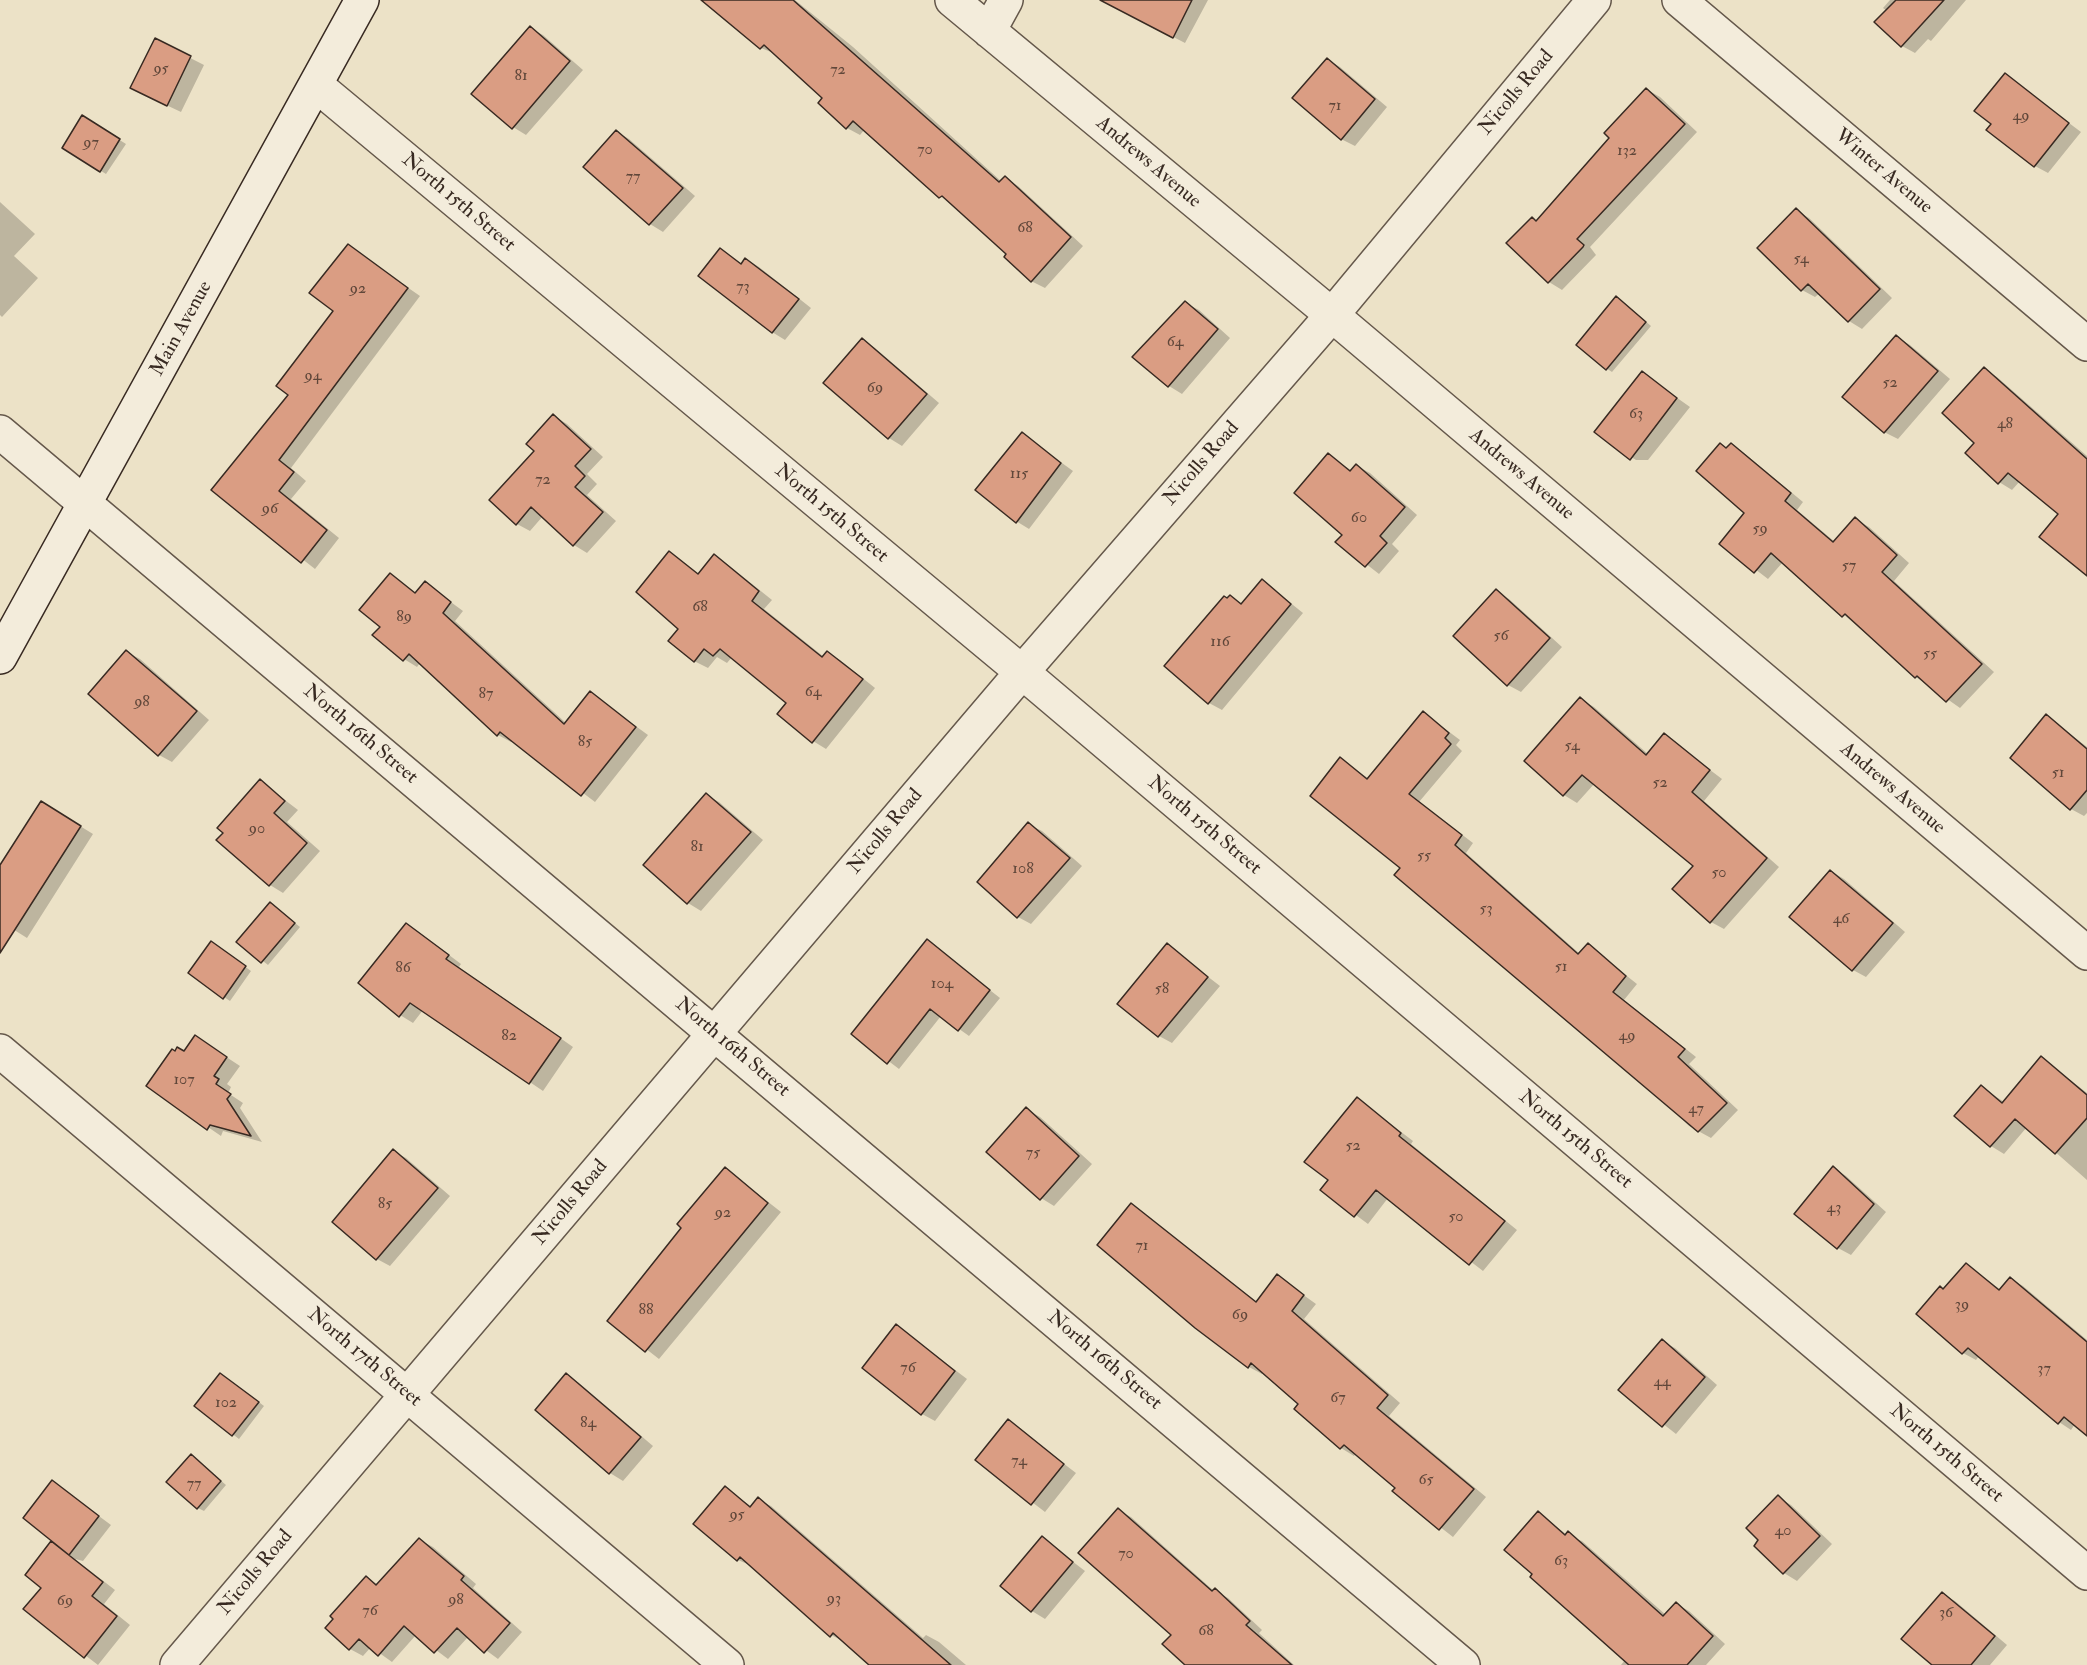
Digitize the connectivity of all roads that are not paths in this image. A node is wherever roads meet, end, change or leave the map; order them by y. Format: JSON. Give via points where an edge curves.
{"nodes":[{"id":1,"x":362,"y":0,"type":"edge"},
{"id":2,"x":952,"y":0,"type":"edge"},
{"id":3,"x":1006,"y":0,"type":"edge"},
{"id":4,"x":1594,"y":0,"type":"edge"},
{"id":5,"x":1679,"y":0,"type":"edge"},
{"id":6,"x":989,"y":31,"type":"junction"},
{"id":7,"x":316,"y":85,"type":"junction"},
{"id":8,"x":1332,"y":315,"type":"junction"},
{"id":9,"x":2087,"y":344,"type":"edge"},
{"id":10,"x":0,"y":432,"type":"edge"},
{"id":11,"x":86,"y":504,"type":"junction"},
{"id":12,"x":0,"y":657,"type":"edge"},
{"id":13,"x":1022,"y":672,"type":"junction"},
{"id":14,"x":2087,"y":953,"type":"edge"},
{"id":15,"x":715,"y":1033,"type":"junction"},
{"id":16,"x":0,"y":1051,"type":"edge"},
{"id":17,"x":408,"y":1395,"type":"junction"},
{"id":18,"x":2087,"y":1573,"type":"edge"},
{"id":19,"x":177,"y":1665,"type":"edge"},
{"id":20,"x":727,"y":1665,"type":"edge"},
{"id":21,"x":1463,"y":1665,"type":"edge"}],
"edges":[{"from":1,"to":7,"type":"street","name":"Main Avenue"},
{"from":2,"to":6,"type":"street","name":"Andrews Avenue"},
{"from":3,"to":6,"type":"street"},
{"from":4,"to":8,"type":"street","name":"Nicolls Road"},
{"from":5,"to":9,"type":"street","name":"Winter Avenue"},
{"from":6,"to":8,"type":"street","name":"Andrews Avenue"},
{"from":7,"to":11,"type":"street","name":"Main Avenue"},
{"from":7,"to":13,"type":"street","name":"North 15th Street"},
{"from":8,"to":13,"type":"street","name":"Nicolls Road"},
{"from":8,"to":14,"type":"street","name":"Andrews Avenue"},
{"from":10,"to":11,"type":"street","name":"North 16th Street"},
{"from":11,"to":12,"type":"street","name":"Main Avenue"},
{"from":11,"to":15,"type":"street","name":"North 16th Street"},
{"from":13,"to":15,"type":"street","name":"Nicolls Road"},
{"from":13,"to":18,"type":"street","name":"North 15th Street"},
{"from":15,"to":17,"type":"street","name":"Nicolls Road"},
{"from":15,"to":21,"type":"street","name":"North 16th Street"},
{"from":16,"to":17,"type":"street","name":"North 17th Street"},
{"from":17,"to":19,"type":"street","name":"Nicolls Road"},
{"from":17,"to":20,"type":"street","name":"North 17th Street"}]}
